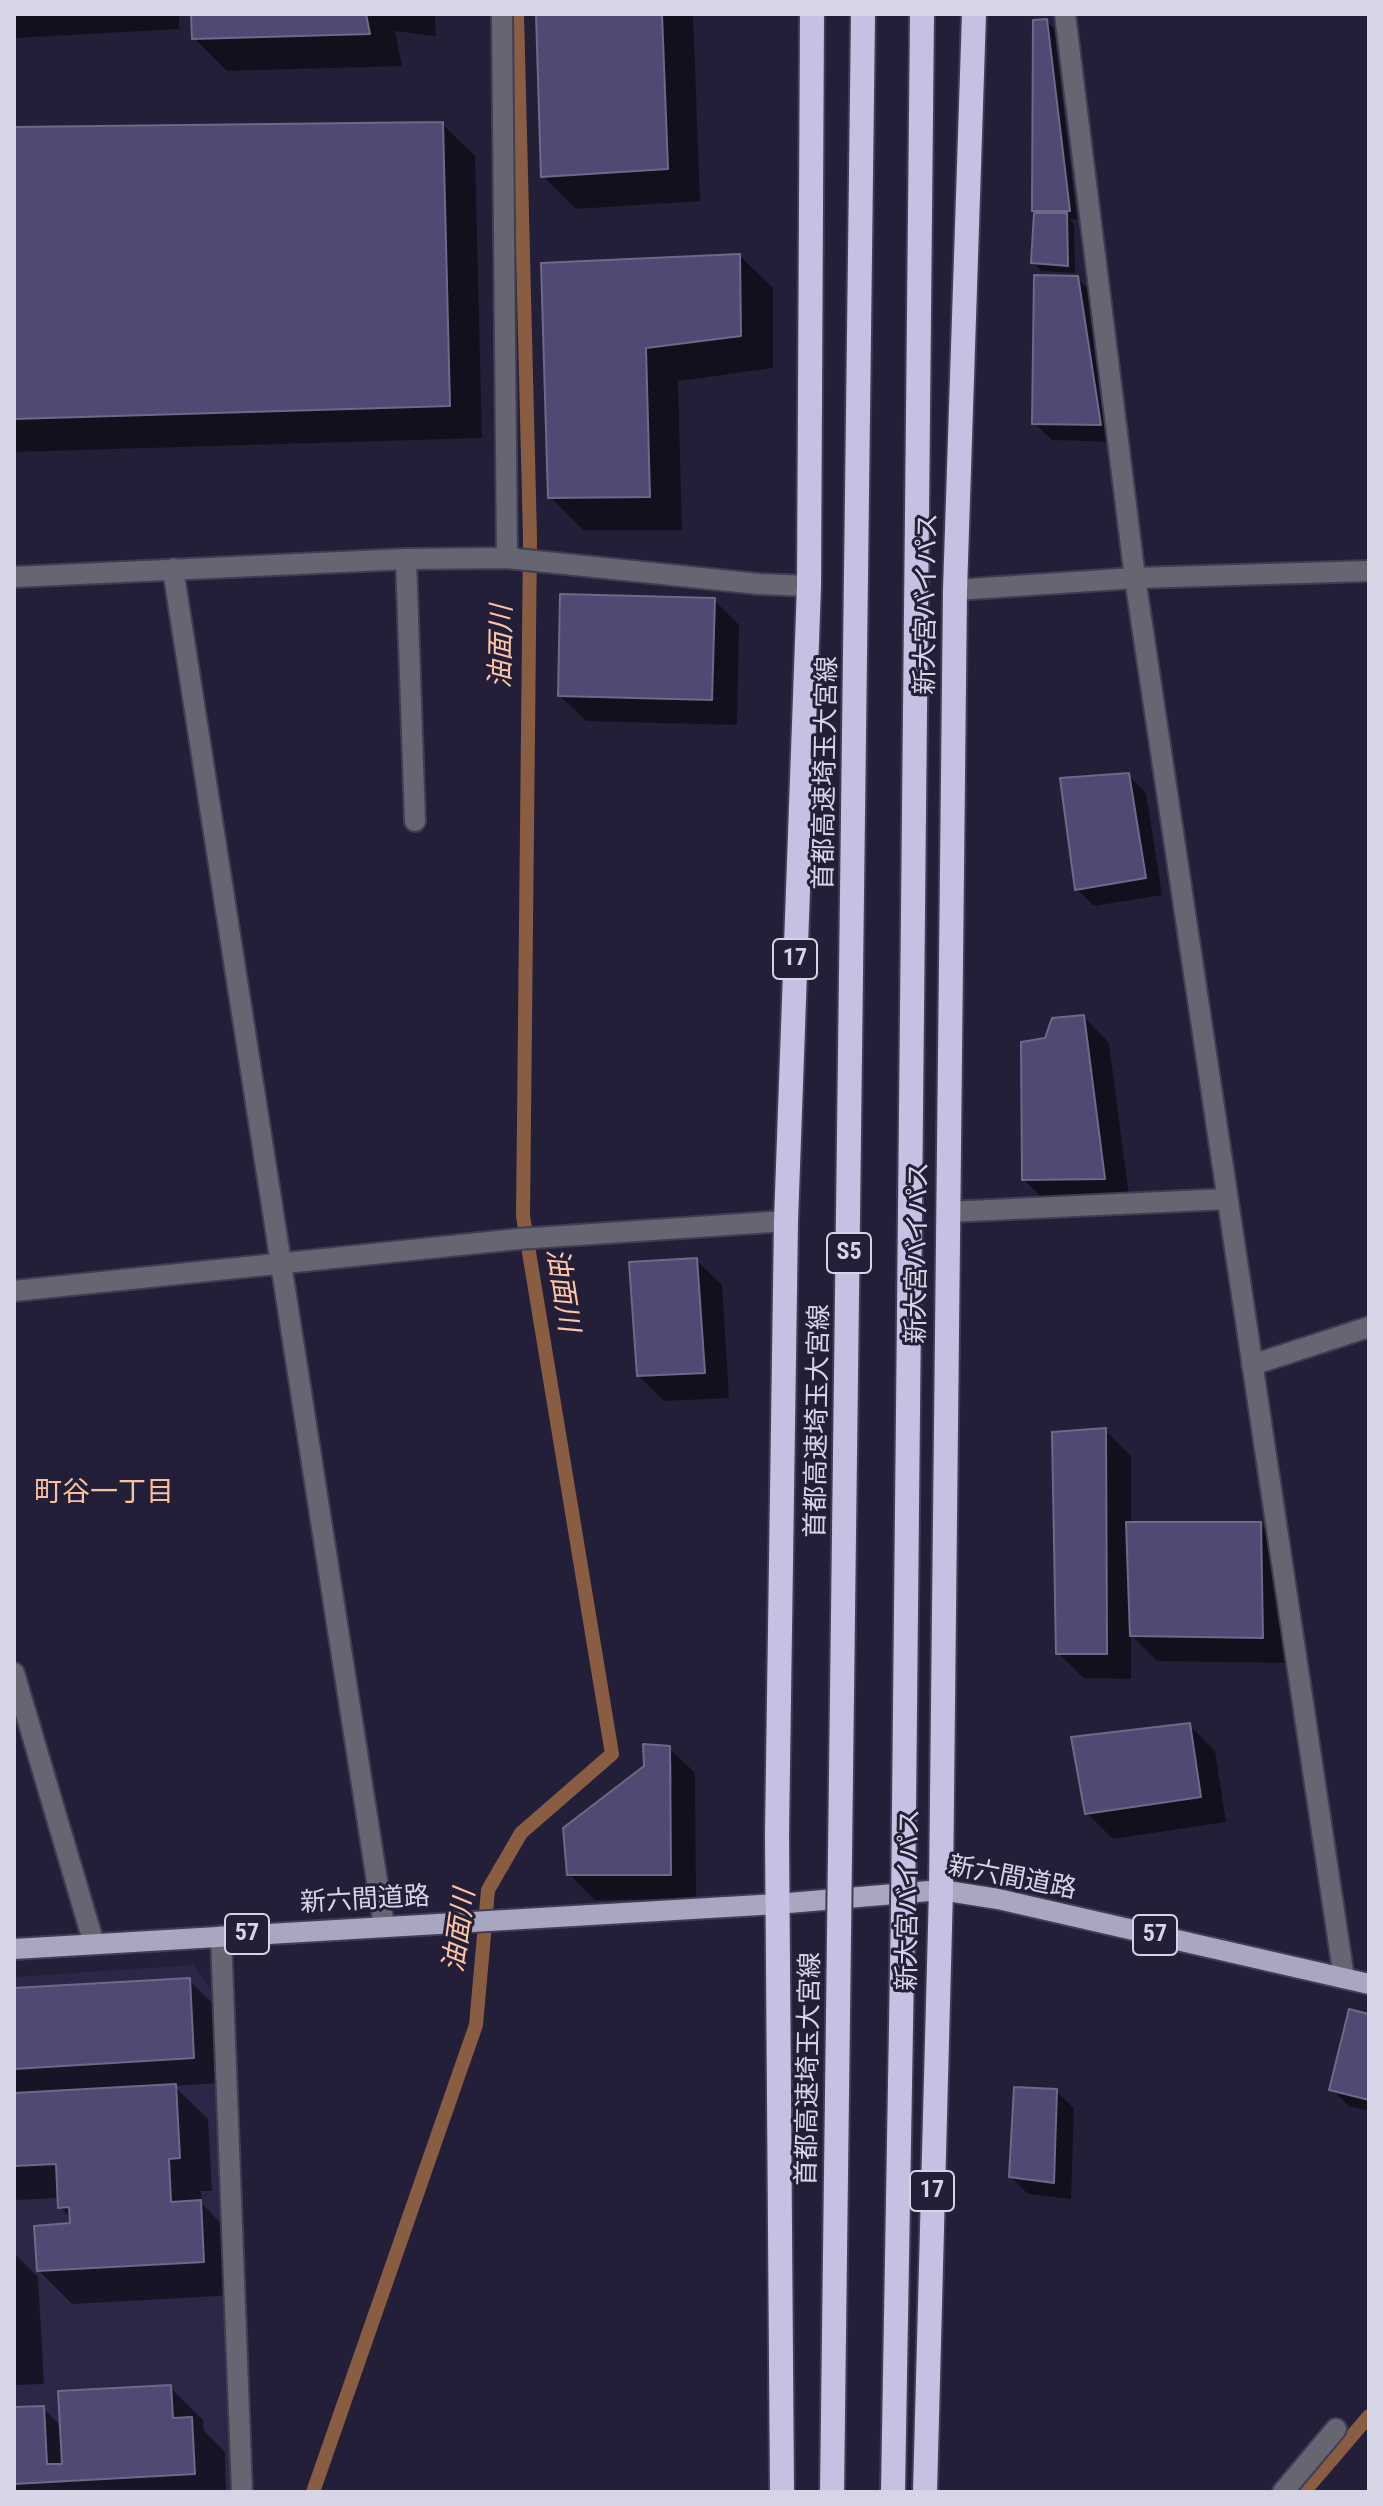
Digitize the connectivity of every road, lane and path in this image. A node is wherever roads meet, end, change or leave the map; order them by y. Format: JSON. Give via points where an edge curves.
{"nodes":[{"id":1,"x":502,"y":14,"type":"edge"},
{"id":2,"x":812,"y":14,"type":"edge"},
{"id":3,"x":863,"y":14,"type":"edge"},
{"id":4,"x":922,"y":14,"type":"edge"},
{"id":5,"x":974,"y":14,"type":"edge"},
{"id":6,"x":1065,"y":14,"type":"edge"},
{"id":7,"x":406,"y":559,"type":"junction"},
{"id":8,"x":522,"y":559,"type":"junction"},
{"id":9,"x":173,"y":569,"type":"junction"},
{"id":10,"x":1369,"y":571,"type":"edge"},
{"id":11,"x":14,"y":577,"type":"edge"},
{"id":12,"x":1135,"y":578,"type":"junction"},
{"id":13,"x":809,"y":586,"type":"junction"},
{"id":14,"x":955,"y":590,"type":"junction"},
{"id":15,"x":415,"y":821,"type":"dead end"},
{"id":16,"x":1227,"y":1199,"type":"junction"},
{"id":17,"x":947,"y":1212,"type":"junction"},
{"id":18,"x":786,"y":1221,"type":"junction"},
{"id":19,"x":281,"y":1264,"type":"junction"},
{"id":20,"x":14,"y":1291,"type":"edge"},
{"id":21,"x":1369,"y":1327,"type":"edge"},
{"id":22,"x":1252,"y":1365,"type":"junction"},
{"id":23,"x":14,"y":1673,"type":"edge"},
{"id":24,"x":941,"y":1890,"type":"junction"},
{"id":25,"x":777,"y":1904,"type":"junction"},
{"id":26,"x":384,"y":1926,"type":"junction"},
{"id":27,"x":221,"y":1936,"type":"junction"},
{"id":28,"x":94,"y":1944,"type":"junction"},
{"id":29,"x":14,"y":1949,"type":"edge"},
{"id":30,"x":1344,"y":1978,"type":"junction"},
{"id":31,"x":1369,"y":1984,"type":"edge"},
{"id":32,"x":1336,"y":2429,"type":"dead end"},
{"id":33,"x":242,"y":2492,"type":"edge"},
{"id":34,"x":782,"y":2492,"type":"edge"},
{"id":35,"x":832,"y":2492,"type":"edge"},
{"id":36,"x":893,"y":2492,"type":"edge"},
{"id":37,"x":925,"y":2492,"type":"edge"},
{"id":38,"x":1283,"y":2492,"type":"edge"}],
"edges":[{"from":1,"to":8,"type":"street"},
{"from":2,"to":13,"type":"highway","number":"17"},
{"from":3,"to":35,"type":"highway","name":"首都高速埼玉大宮線","number":"S5","bridge":true},
{"from":4,"to":36,"type":"highway","number":"S5","bridge":true},
{"from":5,"to":14,"type":"highway","name":"新大宮バイパス","number":"17"},
{"from":6,"to":12,"type":"street"},
{"from":7,"to":8,"type":"street"},
{"from":7,"to":9,"type":"street"},
{"from":7,"to":15,"type":"street"},
{"from":8,"to":13,"type":"street"},
{"from":9,"to":11,"type":"street"},
{"from":9,"to":19,"type":"street"},
{"from":10,"to":12,"type":"street"},
{"from":12,"to":14,"type":"street"},
{"from":12,"to":16,"type":"street"},
{"from":13,"to":18,"type":"highway","number":"17"},
{"from":14,"to":17,"type":"highway","name":"新大宮バイパス","number":"17"},
{"from":16,"to":17,"type":"street"},
{"from":16,"to":22,"type":"street"},
{"from":17,"to":24,"type":"highway","name":"新大宮バイパス","number":"17"},
{"from":18,"to":19,"type":"street","via":[[526,1238]]},
{"from":18,"to":25,"type":"highway","number":"17"},
{"from":19,"to":20,"type":"street"},
{"from":19,"to":26,"type":"street"},
{"from":21,"to":22,"type":"street"},
{"from":22,"to":30,"type":"street"},
{"from":23,"to":28,"type":"street"},
{"from":24,"to":25,"type":"main road","name":"新六間道路","number":"57"},
{"from":24,"to":30,"type":"main road","name":"新六間道路","number":"57"},
{"from":24,"to":37,"type":"highway","name":"新大宮バイパス","number":"17"},
{"from":25,"to":26,"type":"main road","name":"新六間道路","number":"57"},
{"from":25,"to":34,"type":"highway","number":"17"},
{"from":26,"to":27,"type":"main road","name":"新六間道路","number":"57"},
{"from":27,"to":28,"type":"main road","name":"新六間道路","number":"57"},
{"from":27,"to":33,"type":"street"},
{"from":28,"to":29,"type":"main road","name":"新六間道路","number":"57"},
{"from":30,"to":31,"type":"main road","name":"新六間道路","number":"57"},
{"from":32,"to":38,"type":"street"}]}
